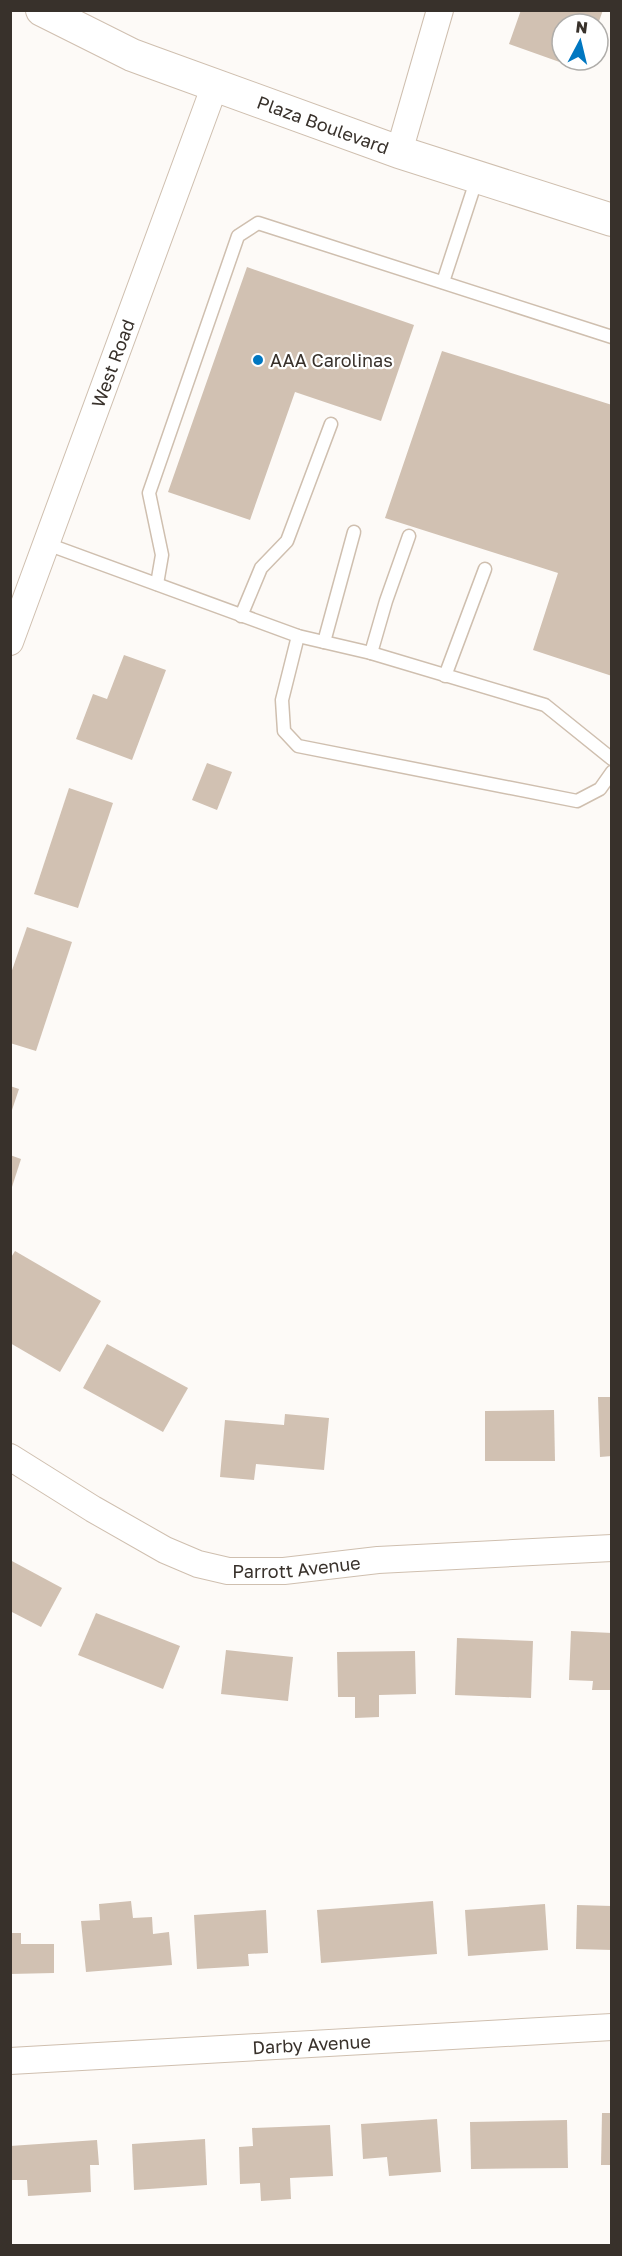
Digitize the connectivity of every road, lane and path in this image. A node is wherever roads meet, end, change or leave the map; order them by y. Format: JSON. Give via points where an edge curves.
{"nodes":[{"id":1,"x":42,"y":10,"type":"edge"},
{"id":2,"x":440,"y":10,"type":"edge"},
{"id":3,"x":215,"y":86,"type":"junction"},
{"id":4,"x":399,"y":152,"type":"junction"},
{"id":5,"x":477,"y":177,"type":"junction"},
{"id":6,"x":612,"y":220,"type":"edge"},
{"id":7,"x":443,"y":282,"type":"junction"},
{"id":8,"x":612,"y":337,"type":"edge"},
{"id":9,"x":331,"y":424,"type":"dead end"},
{"id":10,"x":354,"y":532,"type":"dead end"},
{"id":11,"x":409,"y":536,"type":"dead end"},
{"id":12,"x":47,"y":544,"type":"junction"},
{"id":13,"x":485,"y":569,"type":"dead end"},
{"id":14,"x":157,"y":584,"type":"junction"},
{"id":15,"x":241,"y":616,"type":"junction"},
{"id":16,"x":298,"y":636,"type":"junction"},
{"id":17,"x":10,"y":642,"type":"edge"},
{"id":18,"x":324,"y":642,"type":"junction"},
{"id":19,"x":371,"y":653,"type":"junction"},
{"id":20,"x":445,"y":676,"type":"junction"},
{"id":21,"x":612,"y":759,"type":"edge"},
{"id":22,"x":612,"y":772,"type":"edge"},
{"id":23,"x":10,"y":1457,"type":"edge"},
{"id":24,"x":612,"y":1548,"type":"edge"},
{"id":25,"x":612,"y":2027,"type":"edge"},
{"id":26,"x":10,"y":2061,"type":"edge"}],
"edges":[{"from":1,"to":3,"type":"street","name":"Plaza Boulevard","via":[[132,55]]},
{"from":2,"to":4,"type":"street"},
{"from":3,"to":4,"type":"street","name":"Plaza Boulevard"},
{"from":3,"to":12,"type":"street","name":"West Road"},
{"from":4,"to":5,"type":"street","name":"Plaza Boulevard"},
{"from":5,"to":6,"type":"street","name":"Plaza Boulevard"},
{"from":5,"to":7,"type":"lane"},
{"from":7,"to":8,"type":"lane"},
{"from":7,"to":14,"type":"lane","via":[[258,223],[238,236],[149,493],[162,555]]},
{"from":9,"to":15,"type":"lane","via":[[287,541],[261,568]]},
{"from":10,"to":18,"type":"lane"},
{"from":11,"to":19,"type":"lane"},
{"from":12,"to":14,"type":"lane"},
{"from":12,"to":17,"type":"street","name":"West Road"},
{"from":13,"to":20,"type":"lane"},
{"from":14,"to":15,"type":"lane"},
{"from":15,"to":16,"type":"lane"},
{"from":16,"to":18,"type":"lane"},
{"from":16,"to":22,"type":"lane","via":[[282,700],[284,731],[298,746],[577,801],[600,789]]},
{"from":18,"to":19,"type":"lane"},
{"from":19,"to":20,"type":"lane"},
{"from":20,"to":21,"type":"lane","via":[[545,705]]},
{"from":23,"to":24,"type":"street","name":"Parrott Avenue","via":[[165,1550],[228,1571],[284,1571],[378,1560]]},
{"from":25,"to":26,"type":"street","name":"Darby Avenue"}]}
